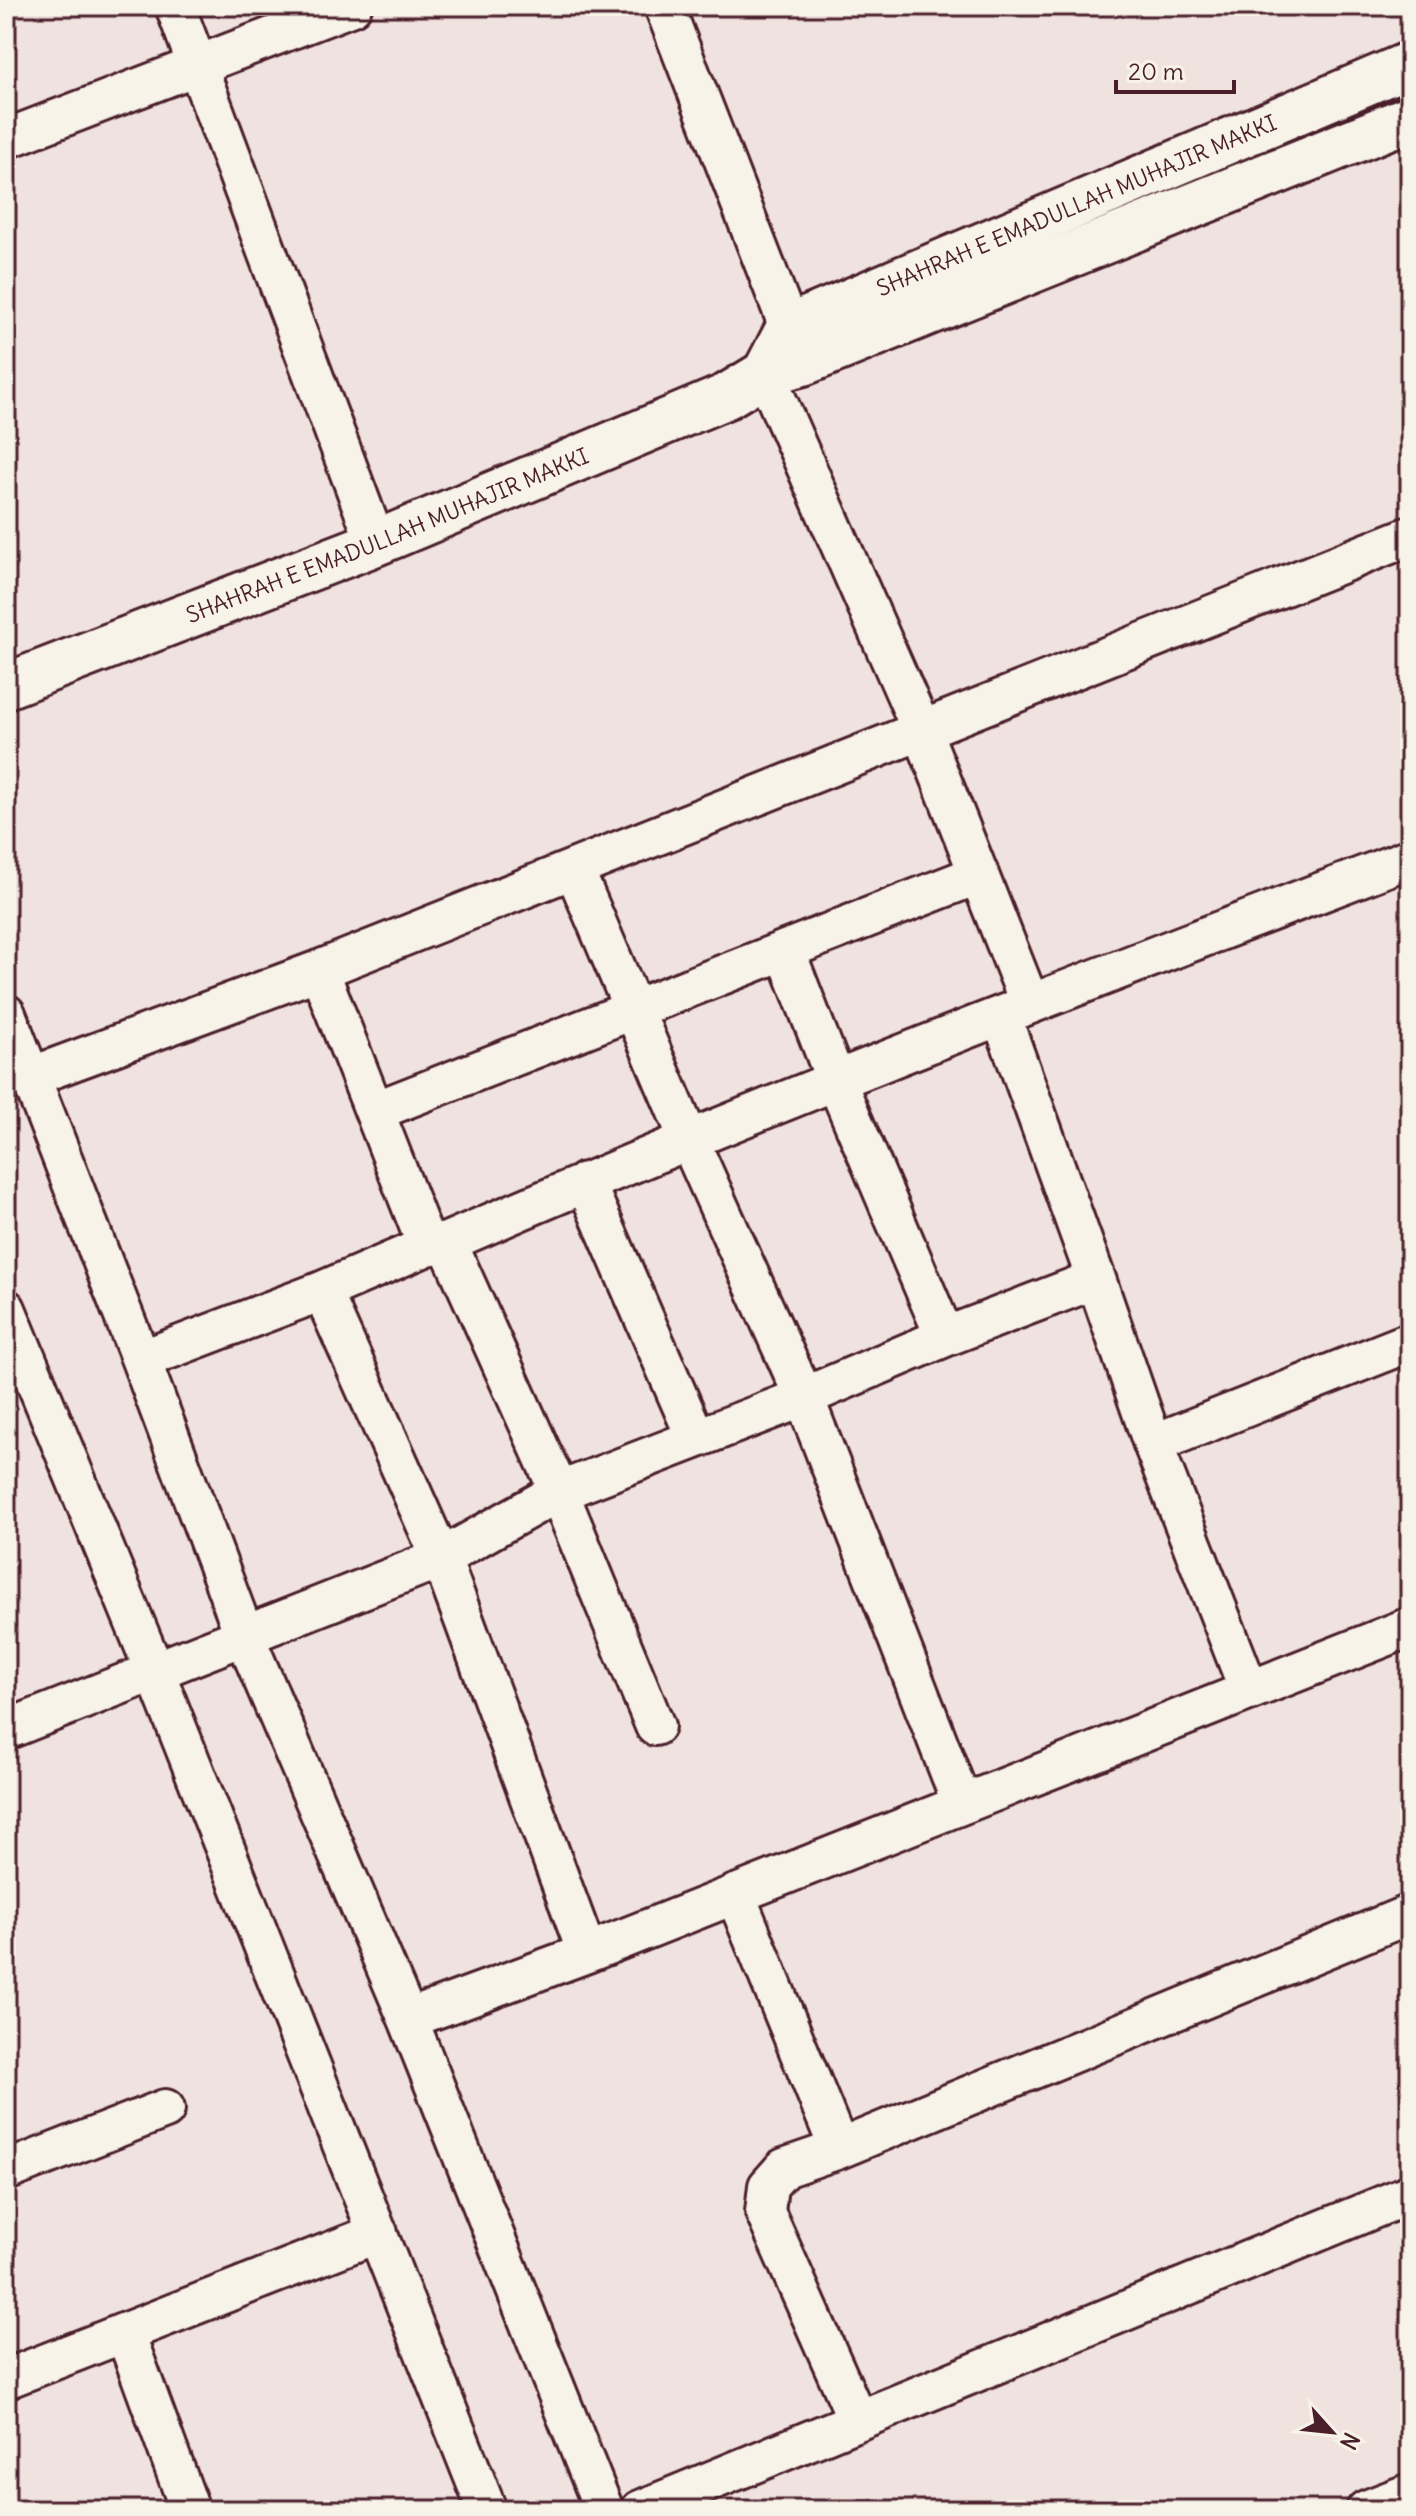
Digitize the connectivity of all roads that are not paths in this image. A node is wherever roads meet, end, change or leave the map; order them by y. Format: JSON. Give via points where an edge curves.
{"nodes":[{"id":1,"x":175,"y":6,"type":"edge"},
{"id":2,"x":352,"y":6,"type":"edge"},
{"id":3,"x":664,"y":6,"type":"edge"},
{"id":4,"x":1410,"y":64,"type":"edge"},
{"id":5,"x":198,"y":65,"type":"junction"},
{"id":6,"x":1410,"y":118,"type":"edge"},
{"id":7,"x":6,"y":139,"type":"edge"},
{"id":8,"x":786,"y":355,"type":"junction"},
{"id":9,"x":1410,"y":536,"type":"edge"},
{"id":10,"x":376,"y":543,"type":"junction"},
{"id":11,"x":6,"y":686,"type":"edge"},
{"id":12,"x":922,"y":731,"type":"junction"},
{"id":13,"x":1410,"y":858,"type":"edge"},
{"id":14,"x":574,"y":869,"type":"junction"},
{"id":15,"x":979,"y":874,"type":"junction"},
{"id":16,"x":785,"y":950,"type":"junction"},
{"id":17,"x":319,"y":970,"type":"junction"},
{"id":18,"x":634,"y":1009,"type":"junction"},
{"id":19,"x":1016,"y":1010,"type":"junction"},
{"id":20,"x":6,"y":1014,"type":"edge"},
{"id":21,"x":30,"y":1077,"type":"junction"},
{"id":22,"x":836,"y":1081,"type":"junction"},
{"id":23,"x":375,"y":1111,"type":"junction"},
{"id":24,"x":689,"y":1140,"type":"junction"},
{"id":25,"x":585,"y":1182,"type":"junction"},
{"id":26,"x":437,"y":1244,"type":"junction"},
{"id":27,"x":1096,"y":1279,"type":"junction"},
{"id":28,"x":322,"y":1291,"type":"junction"},
{"id":29,"x":6,"y":1309,"type":"edge"},
{"id":30,"x":945,"y":1337,"type":"junction"},
{"id":31,"x":1410,"y":1342,"type":"edge"},
{"id":32,"x":141,"y":1360,"type":"junction"},
{"id":33,"x":804,"y":1397,"type":"junction"},
{"id":34,"x":696,"y":1438,"type":"junction"},
{"id":35,"x":1153,"y":1444,"type":"junction"},
{"id":36,"x":558,"y":1492,"type":"junction"},
{"id":37,"x":441,"y":1558,"type":"junction"},
{"id":38,"x":1410,"y":1627,"type":"edge"},
{"id":39,"x":245,"y":1637,"type":"junction"},
{"id":40,"x":155,"y":1672,"type":"junction"},
{"id":41,"x":1249,"y":1690,"type":"junction"},
{"id":42,"x":655,"y":1726,"type":"dead end"},
{"id":43,"x":6,"y":1730,"type":"edge"},
{"id":44,"x":962,"y":1804,"type":"junction"},
{"id":45,"x":735,"y":1894,"type":"junction"},
{"id":46,"x":1410,"y":1914,"type":"edge"},
{"id":47,"x":587,"y":1953,"type":"junction"},
{"id":48,"x":408,"y":2019,"type":"junction"},
{"id":49,"x":165,"y":2109,"type":"dead end"},
{"id":50,"x":839,"y":2149,"type":"junction"},
{"id":51,"x":6,"y":2171,"type":"edge"},
{"id":52,"x":1410,"y":2194,"type":"edge"},
{"id":53,"x":378,"y":2233,"type":"junction"},
{"id":54,"x":125,"y":2333,"type":"junction"},
{"id":55,"x":10,"y":2366,"type":"edge"},
{"id":56,"x":858,"y":2421,"type":"junction"},
{"id":57,"x":1410,"y":2493,"type":"edge"},
{"id":58,"x":190,"y":2510,"type":"edge"},
{"id":59,"x":487,"y":2510,"type":"edge"},
{"id":60,"x":604,"y":2510,"type":"edge"},
{"id":61,"x":640,"y":2510,"type":"edge"},
{"id":62,"x":1366,"y":2510,"type":"edge"}],
"edges":[{"from":1,"to":5,"type":"street"},
{"from":2,"to":5,"type":"street"},
{"from":3,"to":8,"type":"street"},
{"from":4,"to":8,"type":"street","name":"SHAHRAH E EMADULLAH MUHAJIR MAKKI"},
{"from":5,"to":7,"type":"street"},
{"from":5,"to":10,"type":"street"},
{"from":6,"to":8,"type":"street","name":"SHAHRAH E EMADULLAH MUHAJIR MAKKI"},
{"from":8,"to":10,"type":"street","name":"SHAHRAH E EMADULLAH MUHAJIR MAKKI","via":[[727,396]]},
{"from":8,"to":12,"type":"street"},
{"from":9,"to":12,"type":"street"},
{"from":10,"to":11,"type":"street","name":"SHAHRAH E EMADULLAH MUHAJIR MAKKI"},
{"from":12,"to":14,"type":"street"},
{"from":12,"to":15,"type":"street"},
{"from":13,"to":19,"type":"street"},
{"from":14,"to":17,"type":"street"},
{"from":14,"to":18,"type":"street"},
{"from":15,"to":16,"type":"street"},
{"from":15,"to":19,"type":"street"},
{"from":16,"to":18,"type":"street"},
{"from":16,"to":22,"type":"street"},
{"from":17,"to":21,"type":"street"},
{"from":17,"to":23,"type":"street"},
{"from":18,"to":23,"type":"street"},
{"from":18,"to":24,"type":"street"},
{"from":19,"to":22,"type":"street"},
{"from":19,"to":27,"type":"street"},
{"from":20,"to":21,"type":"street"},
{"from":21,"to":32,"type":"street"},
{"from":22,"to":24,"type":"street"},
{"from":22,"to":30,"type":"street"},
{"from":23,"to":26,"type":"street"},
{"from":24,"to":25,"type":"street"},
{"from":24,"to":33,"type":"street"},
{"from":25,"to":26,"type":"street"},
{"from":25,"to":34,"type":"street"},
{"from":26,"to":28,"type":"street"},
{"from":26,"to":36,"type":"street"},
{"from":27,"to":30,"type":"street"},
{"from":27,"to":35,"type":"street"},
{"from":28,"to":32,"type":"street"},
{"from":28,"to":37,"type":"street"},
{"from":29,"to":40,"type":"street"},
{"from":30,"to":33,"type":"street"},
{"from":31,"to":35,"type":"street"},
{"from":32,"to":39,"type":"street"},
{"from":33,"to":34,"type":"street"},
{"from":33,"to":44,"type":"street"},
{"from":34,"to":36,"type":"street"},
{"from":35,"to":41,"type":"street"},
{"from":36,"to":37,"type":"street"},
{"from":36,"to":42,"type":"street"},
{"from":37,"to":39,"type":"street"},
{"from":37,"to":47,"type":"street"},
{"from":38,"to":41,"type":"street"},
{"from":39,"to":40,"type":"street"},
{"from":39,"to":48,"type":"street"},
{"from":40,"to":43,"type":"street"},
{"from":40,"to":53,"type":"street"},
{"from":41,"to":44,"type":"street"},
{"from":44,"to":45,"type":"street"},
{"from":45,"to":47,"type":"street"},
{"from":45,"to":50,"type":"street"},
{"from":46,"to":50,"type":"street"},
{"from":47,"to":48,"type":"street"},
{"from":48,"to":60,"type":"street"},
{"from":49,"to":51,"type":"street"},
{"from":50,"to":56,"type":"street","via":[[784,2168],[768,2186],[765,2212]]},
{"from":52,"to":56,"type":"street"},
{"from":53,"to":54,"type":"street"},
{"from":53,"to":59,"type":"street"},
{"from":54,"to":55,"type":"street"},
{"from":54,"to":58,"type":"street"},
{"from":56,"to":61,"type":"street"},
{"from":57,"to":62,"type":"street"}]}
